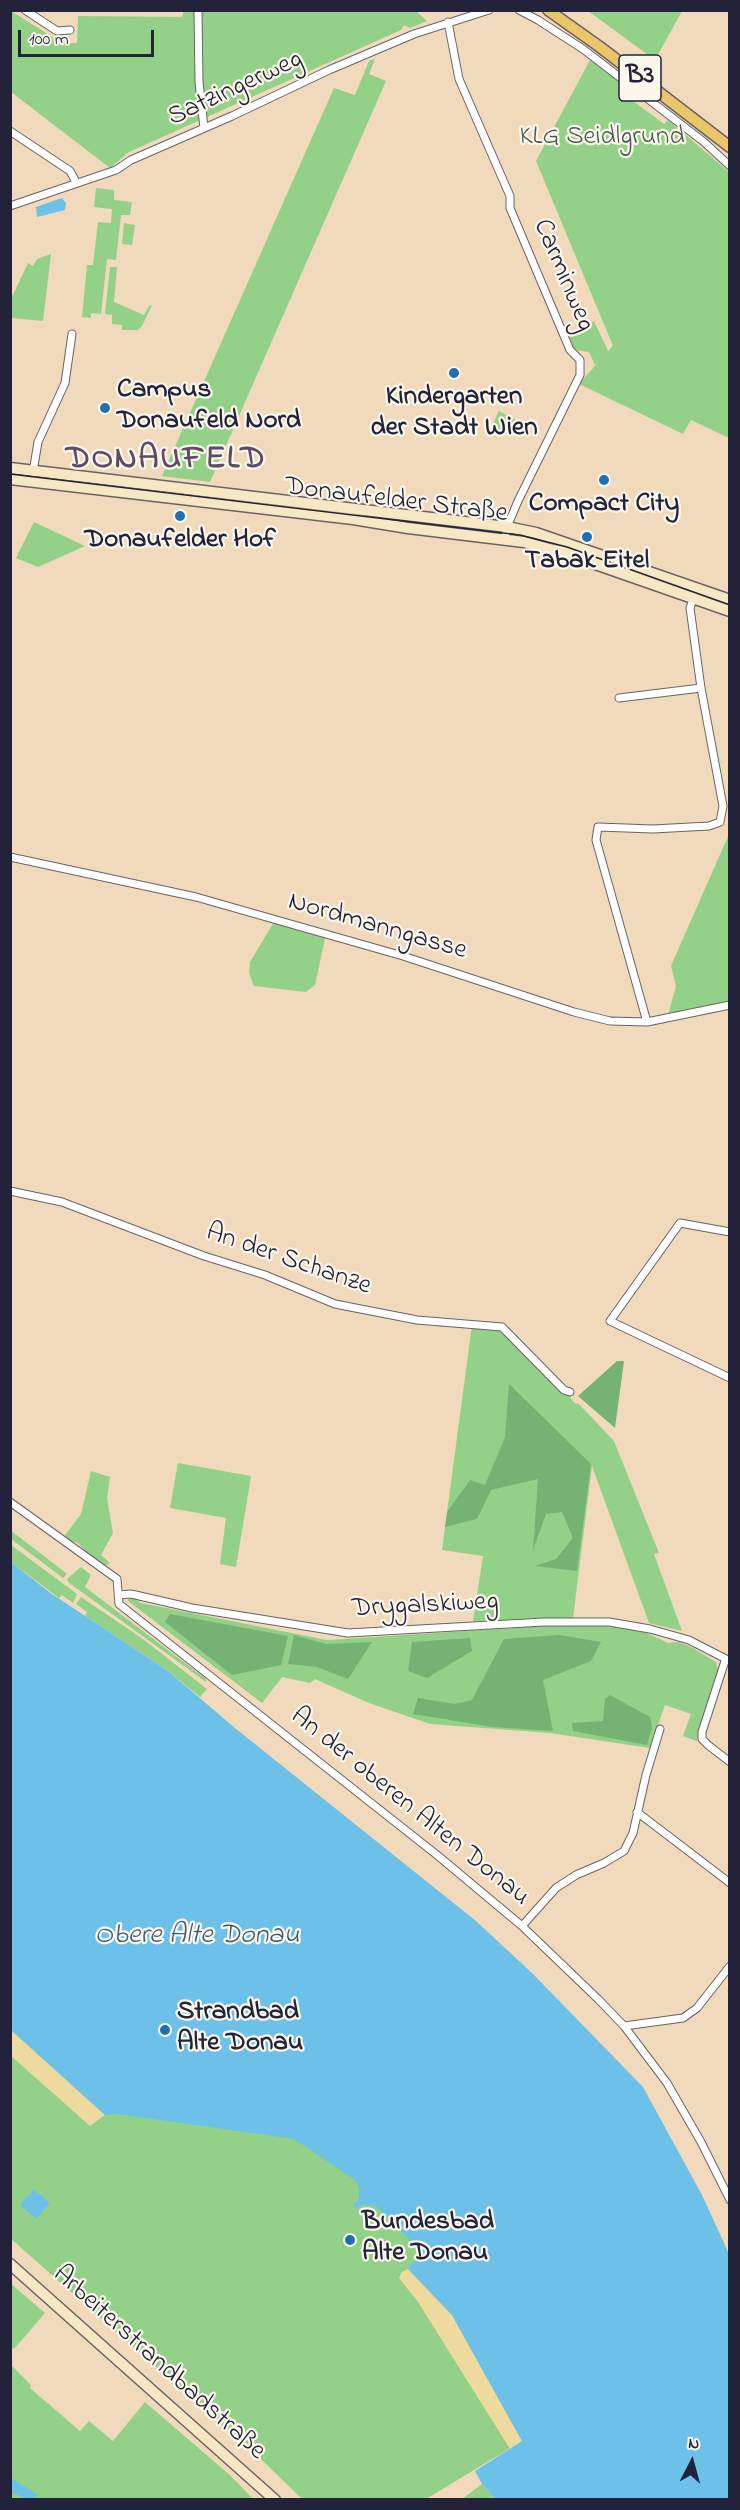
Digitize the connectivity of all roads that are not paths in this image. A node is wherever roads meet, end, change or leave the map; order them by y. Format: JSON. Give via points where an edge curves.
{"nodes":[{"id":1,"x":25,"y":10,"type":"edge"},
{"id":2,"x":198,"y":10,"type":"edge"},
{"id":3,"x":489,"y":10,"type":"edge"},
{"id":4,"x":519,"y":10,"type":"edge"},
{"id":5,"x":548,"y":10,"type":"edge"},
{"id":6,"x":560,"y":10,"type":"edge"},
{"id":7,"x":448,"y":22,"type":"junction"},
{"id":8,"x":70,"y":30,"type":"dead end"},
{"id":9,"x":204,"y":128,"type":"junction"},
{"id":10,"x":10,"y":131,"type":"edge"},
{"id":11,"x":729,"y":140,"type":"edge"},
{"id":12,"x":729,"y":147,"type":"edge"},
{"id":13,"x":729,"y":166,"type":"edge"},
{"id":14,"x":76,"y":182,"type":"junction"},
{"id":15,"x":10,"y":206,"type":"edge"},
{"id":16,"x":72,"y":334,"type":"dead end"},
{"id":17,"x":10,"y":468,"type":"edge"},
{"id":18,"x":32,"y":476,"type":"junction"},
{"id":19,"x":10,"y":478,"type":"edge"},
{"id":20,"x":506,"y":533,"type":"junction"},
{"id":21,"x":695,"y":594,"type":"junction"},
{"id":22,"x":729,"y":600,"type":"edge"},
{"id":23,"x":729,"y":611,"type":"edge"},
{"id":24,"x":701,"y":688,"type":"junction"},
{"id":25,"x":619,"y":698,"type":"dead end"},
{"id":26,"x":10,"y":857,"type":"edge"},
{"id":27,"x":729,"y":1005,"type":"edge"},
{"id":28,"x":647,"y":1022,"type":"junction"},
{"id":29,"x":10,"y":1191,"type":"edge"},
{"id":30,"x":729,"y":1232,"type":"edge"},
{"id":31,"x":729,"y":1378,"type":"edge"},
{"id":32,"x":570,"y":1392,"type":"dead end"},
{"id":33,"x":10,"y":1502,"type":"edge"},
{"id":34,"x":118,"y":1595,"type":"junction"},
{"id":35,"x":727,"y":1661,"type":"edge"},
{"id":36,"x":660,"y":1729,"type":"dead end"},
{"id":37,"x":729,"y":1762,"type":"edge"},
{"id":38,"x":637,"y":1812,"type":"junction"},
{"id":39,"x":729,"y":1883,"type":"edge"},
{"id":40,"x":522,"y":1926,"type":"junction"},
{"id":41,"x":729,"y":1966,"type":"edge"},
{"id":42,"x":624,"y":2026,"type":"junction"},
{"id":43,"x":729,"y":2200,"type":"edge"},
{"id":44,"x":10,"y":2264,"type":"edge"},
{"id":45,"x":275,"y":2499,"type":"edge"}],
"edges":[{"from":1,"to":8,"type":"street","via":[[57,31]]},
{"from":2,"to":9,"type":"street"},
{"from":3,"to":7,"type":"street","name":"Satzingerweg"},
{"from":4,"to":13,"type":"street","via":[[591,55],[704,142]]},
{"from":5,"to":12,"type":"main road","number":"B3"},
{"from":6,"to":11,"type":"main road","number":"B3"},
{"from":7,"to":9,"type":"street","name":"Satzingerweg","via":[[329,70]]},
{"from":7,"to":20,"type":"street","name":"Carminweg","via":[[459,80],[510,195],[512,213],[570,350],[580,360],[580,375]]},
{"from":9,"to":14,"type":"street","name":"Satzingerweg","via":[[116,170]]},
{"from":10,"to":14,"type":"street","via":[[70,171]]},
{"from":14,"to":15,"type":"street","name":"Satzingerweg"},
{"from":16,"to":18,"type":"street","via":[[65,383],[38,442]]},
{"from":17,"to":18,"type":"main road","name":"Donaufelder Straße"},
{"from":18,"to":19,"type":"main road","name":"Donaufelder Straße"},
{"from":18,"to":20,"type":"main road","name":"Donaufelder Straße"},
{"from":20,"to":21,"type":"main road","name":"Donaufelder Straße","via":[[536,532]]},
{"from":21,"to":22,"type":"main road","name":"Donaufelder Straße"},
{"from":21,"to":23,"type":"main road","name":"Donaufelder Straße"},
{"from":21,"to":24,"type":"street","via":[[690,608]]},
{"from":24,"to":25,"type":"street"},
{"from":24,"to":28,"type":"street","via":[[723,807],[720,822],[653,829],[597,826],[596,840]]},
{"from":26,"to":28,"type":"street","name":"Nordmanngasse","via":[[196,897],[403,956],[592,1017]]},
{"from":27,"to":28,"type":"street","name":"Nordmanngasse"},
{"from":29,"to":32,"type":"street","name":"An der Schanze","via":[[62,1202],[334,1304],[417,1320],[502,1327]]},
{"from":30,"to":31,"type":"street","via":[[680,1223],[610,1321]]},
{"from":33,"to":34,"type":"street","name":"An der oberen Alten Donau","via":[[117,1579]]},
{"from":34,"to":35,"type":"street","name":"Drygalskiweg","via":[[131,1594],[348,1633],[554,1621],[609,1622],[689,1640]]},
{"from":34,"to":40,"type":"street","name":"An der oberen Alten Donau","via":[[119,1604],[333,1771]]},
{"from":35,"to":37,"type":"street","via":[[702,1739]]},
{"from":36,"to":38,"type":"street"},
{"from":38,"to":39,"type":"street"},
{"from":38,"to":40,"type":"street","via":[[624,1851],[556,1888]]},
{"from":40,"to":42,"type":"street","name":"An der oberen Alten Donau"},
{"from":41,"to":42,"type":"street","via":[[697,2008],[683,2018]]},
{"from":42,"to":43,"type":"street","name":"An der oberen Alten Donau","via":[[685,2112]]},
{"from":44,"to":45,"type":"main road","name":"Arbeiterstrandbadstraße"}]}
